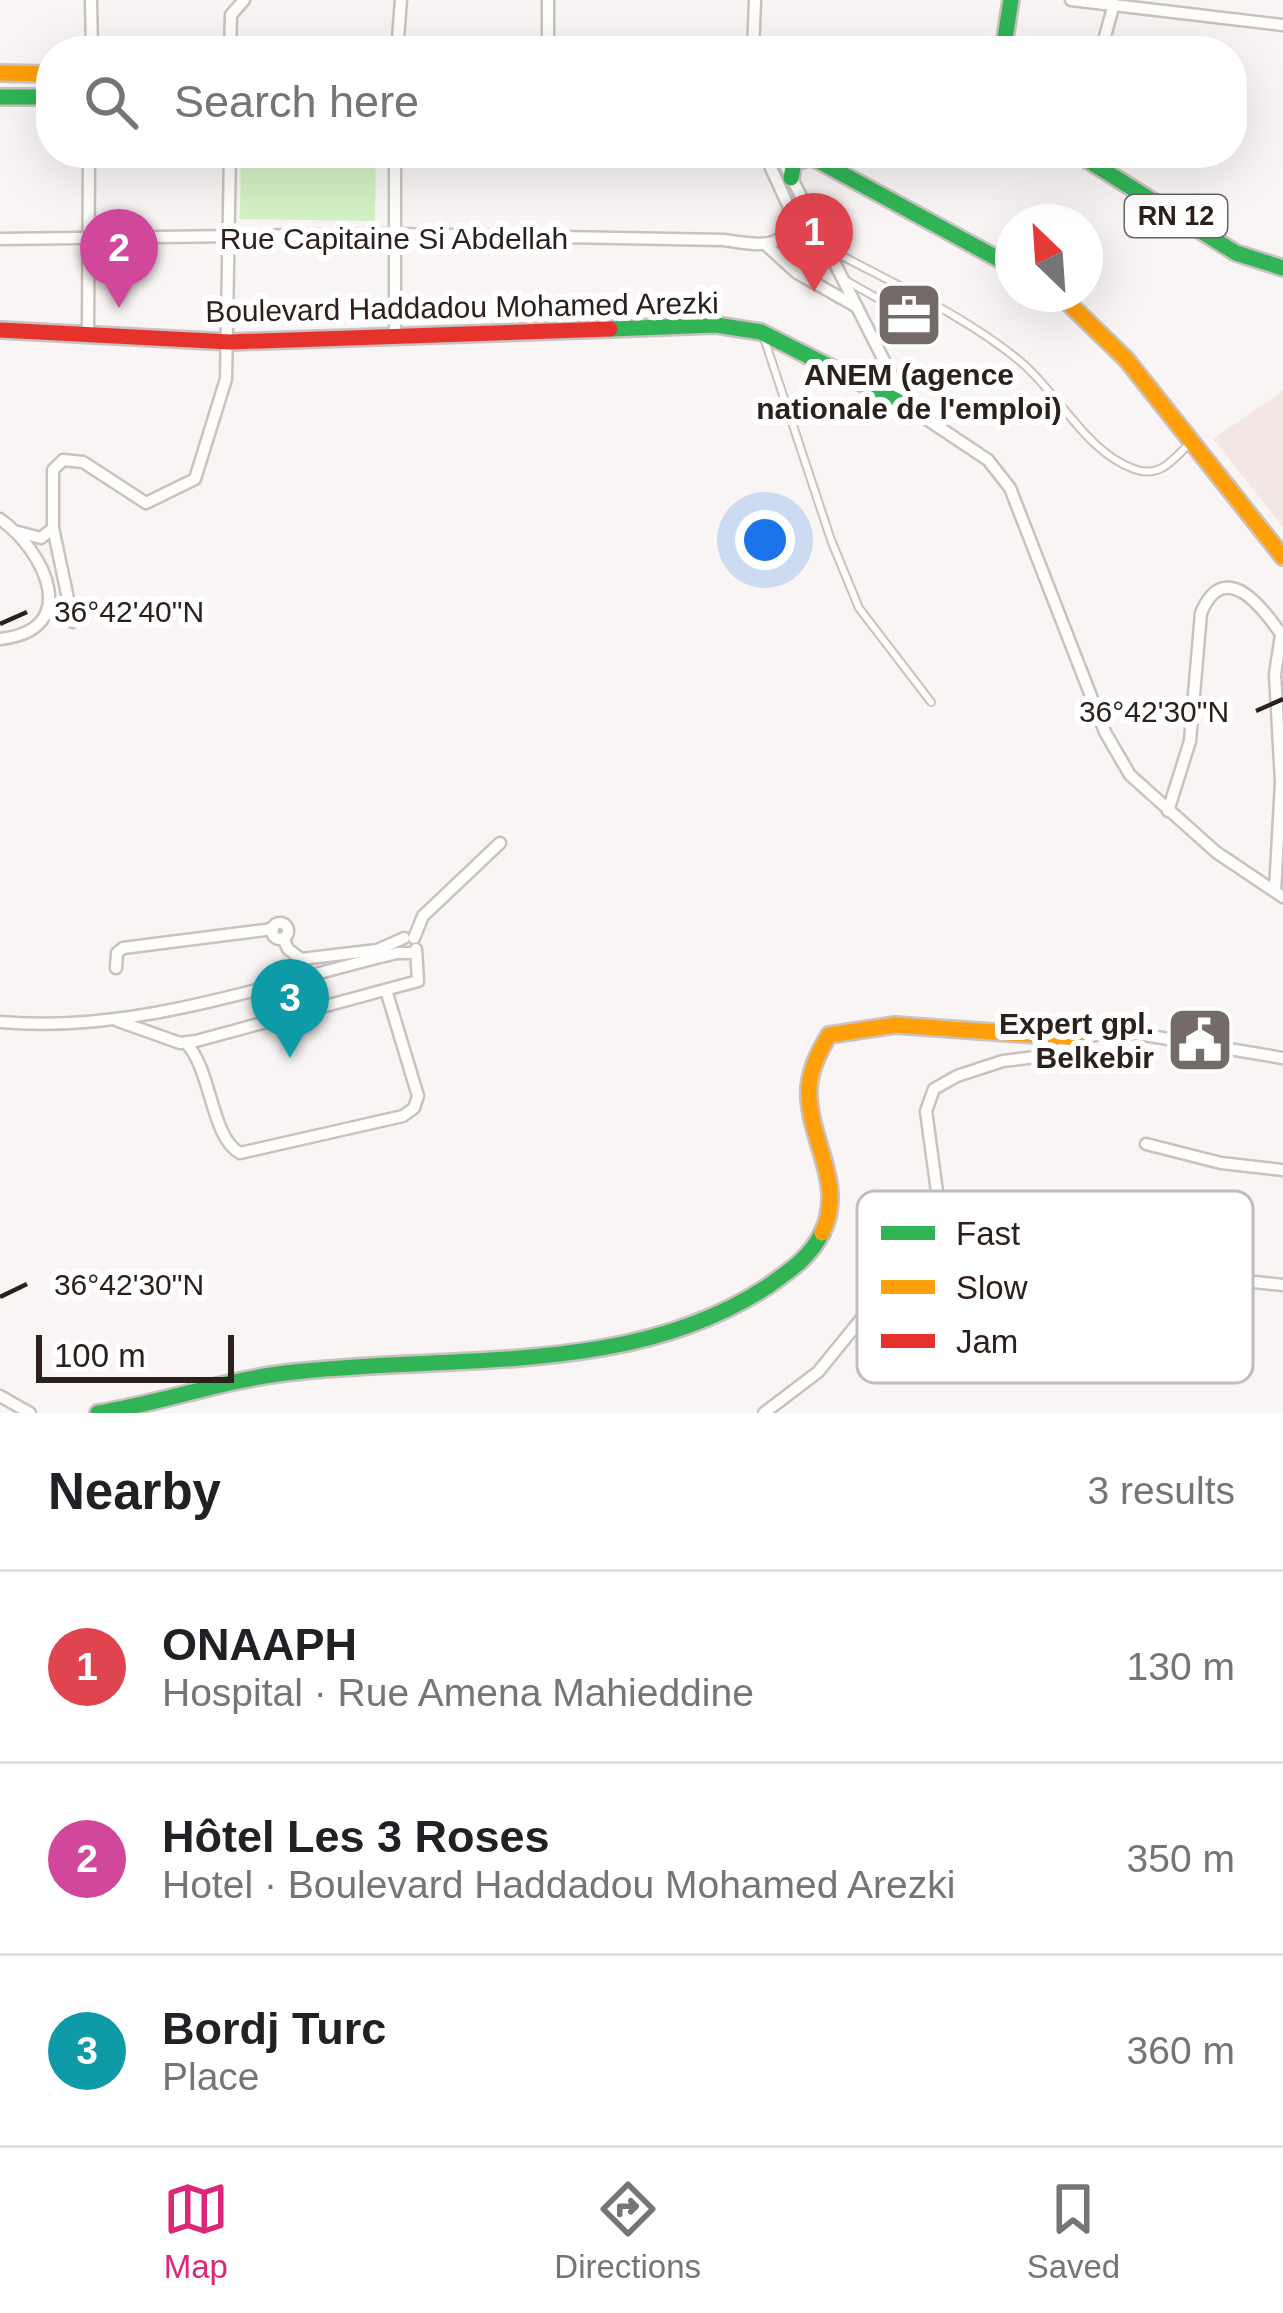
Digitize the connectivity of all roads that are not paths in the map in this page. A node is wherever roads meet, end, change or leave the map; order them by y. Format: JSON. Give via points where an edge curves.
{"nodes":[{"id":1,"x":91,"y":0,"type":"edge"},
{"id":2,"x":229,"y":0,"type":"edge"},
{"id":3,"x":244,"y":0,"type":"edge"},
{"id":4,"x":401,"y":0,"type":"edge"},
{"id":5,"x":548,"y":0,"type":"edge"},
{"id":6,"x":755,"y":0,"type":"edge"},
{"id":7,"x":1011,"y":0,"type":"edge"},
{"id":8,"x":1071,"y":0,"type":"edge"},
{"id":9,"x":1114,"y":4,"type":"junction"},
{"id":10,"x":231,"y":15,"type":"junction"},
{"id":11,"x":755,"y":20,"type":"junction"},
{"id":12,"x":1283,"y":25,"type":"edge"},
{"id":13,"x":92,"y":36,"type":"edge"},
{"id":14,"x":230,"y":36,"type":"edge"},
{"id":15,"x":398,"y":36,"type":"edge"},
{"id":16,"x":548,"y":36,"type":"edge"},
{"id":17,"x":754,"y":36,"type":"edge"},
{"id":18,"x":760,"y":36,"type":"edge"},
{"id":19,"x":1005,"y":36,"type":"edge"},
{"id":20,"x":1105,"y":36,"type":"edge"},
{"id":21,"x":0,"y":73,"type":"edge"},
{"id":22,"x":36,"y":74,"type":"edge"},
{"id":23,"x":0,"y":85,"type":"edge"},
{"id":24,"x":36,"y":86,"type":"edge"},
{"id":25,"x":0,"y":97,"type":"edge"},
{"id":26,"x":36,"y":98,"type":"edge"},
{"id":27,"x":89,"y":168,"type":"edge"},
{"id":28,"x":230,"y":168,"type":"edge"},
{"id":29,"x":395,"y":168,"type":"edge"},
{"id":30,"x":771,"y":168,"type":"edge"},
{"id":31,"x":786,"y":168,"type":"edge"},
{"id":32,"x":792,"y":168,"type":"edge"},
{"id":33,"x":838,"y":168,"type":"edge"},
{"id":34,"x":1100,"y":168,"type":"edge"},
{"id":35,"x":790,"y":178,"type":"junction"},
{"id":36,"x":395,"y":234,"type":"junction"},
{"id":37,"x":785,"y":235,"type":"junction"},
{"id":38,"x":228,"y":238,"type":"junction"},
{"id":39,"x":0,"y":239,"type":"edge"},
{"id":40,"x":89,"y":239,"type":"junction"},
{"id":41,"x":766,"y":245,"type":"junction"},
{"id":42,"x":826,"y":248,"type":"junction"},
{"id":43,"x":995,"y":257,"type":"edge"},
{"id":44,"x":784,"y":263,"type":"junction"},
{"id":45,"x":1283,"y":268,"type":"edge"},
{"id":46,"x":843,"y":278,"type":"junction"},
{"id":47,"x":891,"y":306,"type":"dead end"},
{"id":48,"x":858,"y":308,"type":"junction"},
{"id":49,"x":1078,"y":312,"type":"edge"},
{"id":50,"x":0,"y":330,"type":"edge"},
{"id":51,"x":761,"y":332,"type":"junction"},
{"id":52,"x":88,"y":334,"type":"junction"},
{"id":53,"x":395,"y":337,"type":"junction"},
{"id":54,"x":230,"y":343,"type":"junction"},
{"id":55,"x":907,"y":406,"type":"junction"},
{"id":56,"x":1191,"y":443,"type":"junction"},
{"id":57,"x":0,"y":519,"type":"edge"},
{"id":58,"x":53,"y":527,"type":"junction"},
{"id":59,"x":18,"y":532,"type":"junction"},
{"id":60,"x":1283,"y":557,"type":"edge"},
{"id":61,"x":73,"y":622,"type":"dead end"},
{"id":62,"x":1282,"y":636,"type":"edge"},
{"id":63,"x":0,"y":638,"type":"edge"},
{"id":64,"x":931,"y":701,"type":"dead end"},
{"id":65,"x":1168,"y":811,"type":"junction"},
{"id":66,"x":500,"y":843,"type":"dead end"},
{"id":67,"x":1279,"y":894,"type":"edge"},
{"id":68,"x":411,"y":945,"type":"junction"},
{"id":69,"x":116,"y":968,"type":"dead end"},
{"id":70,"x":386,"y":990,"type":"junction"},
{"id":71,"x":114,"y":1020,"type":"junction"},
{"id":72,"x":0,"y":1022,"type":"edge"},
{"id":73,"x":1078,"y":1038,"type":"junction"},
{"id":74,"x":186,"y":1043,"type":"junction"},
{"id":75,"x":1283,"y":1058,"type":"edge"},
{"id":76,"x":1146,"y":1144,"type":"dead end"},
{"id":77,"x":1283,"y":1170,"type":"edge"},
{"id":78,"x":937,"y":1191,"type":"edge"},
{"id":79,"x":1253,"y":1282,"type":"edge"},
{"id":80,"x":1283,"y":1285,"type":"edge"},
{"id":81,"x":857,"y":1324,"type":"edge"},
{"id":82,"x":0,"y":1396,"type":"edge"},
{"id":83,"x":30,"y":1413,"type":"edge"},
{"id":84,"x":98,"y":1413,"type":"edge"},
{"id":85,"x":764,"y":1413,"type":"edge"}],
"edges":[{"from":1,"to":13,"type":"street"},
{"from":2,"to":10,"type":"street"},
{"from":3,"to":10,"type":"street"},
{"from":4,"to":15,"type":"street"},
{"from":5,"to":16,"type":"street"},
{"from":6,"to":11,"type":"street"},
{"from":7,"to":19,"type":"street"},
{"from":8,"to":9,"type":"street"},
{"from":9,"to":12,"type":"street"},
{"from":9,"to":20,"type":"street"},
{"from":10,"to":14,"type":"street"},
{"from":11,"to":17,"type":"street"},
{"from":11,"to":18,"type":"street"},
{"from":21,"to":22,"type":"street"},
{"from":23,"to":24,"type":"street"},
{"from":25,"to":26,"type":"street"},
{"from":27,"to":40,"type":"street"},
{"from":28,"to":38,"type":"street"},
{"from":29,"to":36,"type":"street"},
{"from":30,"to":37,"type":"street","via":[[793,216]]},
{"from":31,"to":35,"type":"street"},
{"from":32,"to":35,"type":"street"},
{"from":33,"to":43,"type":"street"},
{"from":34,"to":45,"type":"street","number":"RN 12","via":[[1236,253]]},
{"from":35,"to":42,"type":"street"},
{"from":36,"to":38,"type":"street","name":"Rue Capitaine Si Abdellah"},
{"from":36,"to":41,"type":"street","name":"Rue Capitaine Si Abdellah"},
{"from":36,"to":53,"type":"street"},
{"from":37,"to":41,"type":"street"},
{"from":37,"to":44,"type":"street"},
{"from":38,"to":40,"type":"street","name":"Rue Capitaine Si Abdellah"},
{"from":38,"to":54,"type":"street"},
{"from":39,"to":40,"type":"street","name":"Rue Capitaine Si Abdellah"},
{"from":40,"to":52,"type":"street"},
{"from":41,"to":44,"type":"street"},
{"from":42,"to":46,"type":"street"},
{"from":42,"to":56,"type":"lane","via":[[1022,363],[1103,451],[1131,469],[1165,468]]},
{"from":44,"to":48,"type":"street"},
{"from":46,"to":47,"type":"lane"},
{"from":46,"to":48,"type":"street"},
{"from":48,"to":55,"type":"street"},
{"from":49,"to":56,"type":"street"},
{"from":50,"to":52,"type":"street","name":"Boulevard Haddadou Mohamed Arezki"},
{"from":51,"to":53,"type":"street","name":"Boulevard Haddadou Mohamed Arezki","via":[[716,325]]},
{"from":51,"to":55,"type":"street","name":"Boulevard Haddadou Mohamed Arezki"},
{"from":51,"to":64,"type":"lane","via":[[859,608]]},
{"from":52,"to":54,"type":"street","name":"Boulevard Haddadou Mohamed Arezki"},
{"from":53,"to":54,"type":"street","name":"Boulevard Haddadou Mohamed Arezki"},
{"from":54,"to":58,"type":"street","via":[[195,478],[146,503],[83,462],[63,460],[53,470]]},
{"from":55,"to":65,"type":"street","via":[[988,460],[1010,488],[1105,732],[1130,775]]},
{"from":56,"to":60,"type":"street"},
{"from":57,"to":59,"type":"street"},
{"from":58,"to":59,"type":"street","via":[[40,538]]},
{"from":58,"to":61,"type":"street"},
{"from":59,"to":63,"type":"street","via":[[44,573],[49,602],[35,630]]},
{"from":62,"to":65,"type":"street","via":[[1241,590],[1208,598],[1190,741]]},
{"from":62,"to":67,"type":"street","via":[[1275,674]]},
{"from":65,"to":67,"type":"street"},
{"from":66,"to":68,"type":"street","via":[[423,916]]},
{"from":68,"to":69,"type":"street","via":[[301,959],[278,934],[124,948]]},
{"from":68,"to":70,"type":"street","via":[[418,981]]},
{"from":68,"to":71,"type":"street"},
{"from":70,"to":74,"type":"street"},
{"from":70,"to":74,"type":"street","via":[[418,1096],[403,1116],[240,1153],[227,1142],[200,1060]]},
{"from":71,"to":72,"type":"street"},
{"from":71,"to":74,"type":"street"},
{"from":73,"to":75,"type":"street","via":[[1120,1031]]},
{"from":73,"to":78,"type":"street","via":[[1052,1055],[1004,1061],[934,1089],[926,1111]]},
{"from":73,"to":84,"type":"street","via":[[895,1025],[830,1035],[807,1081],[832,1216],[812,1251],[766,1291],[697,1326],[596,1349],[326,1368]]},
{"from":76,"to":77,"type":"street"},
{"from":79,"to":80,"type":"street"},
{"from":81,"to":85,"type":"street","via":[[818,1372]]},
{"from":82,"to":83,"type":"street"}]}
